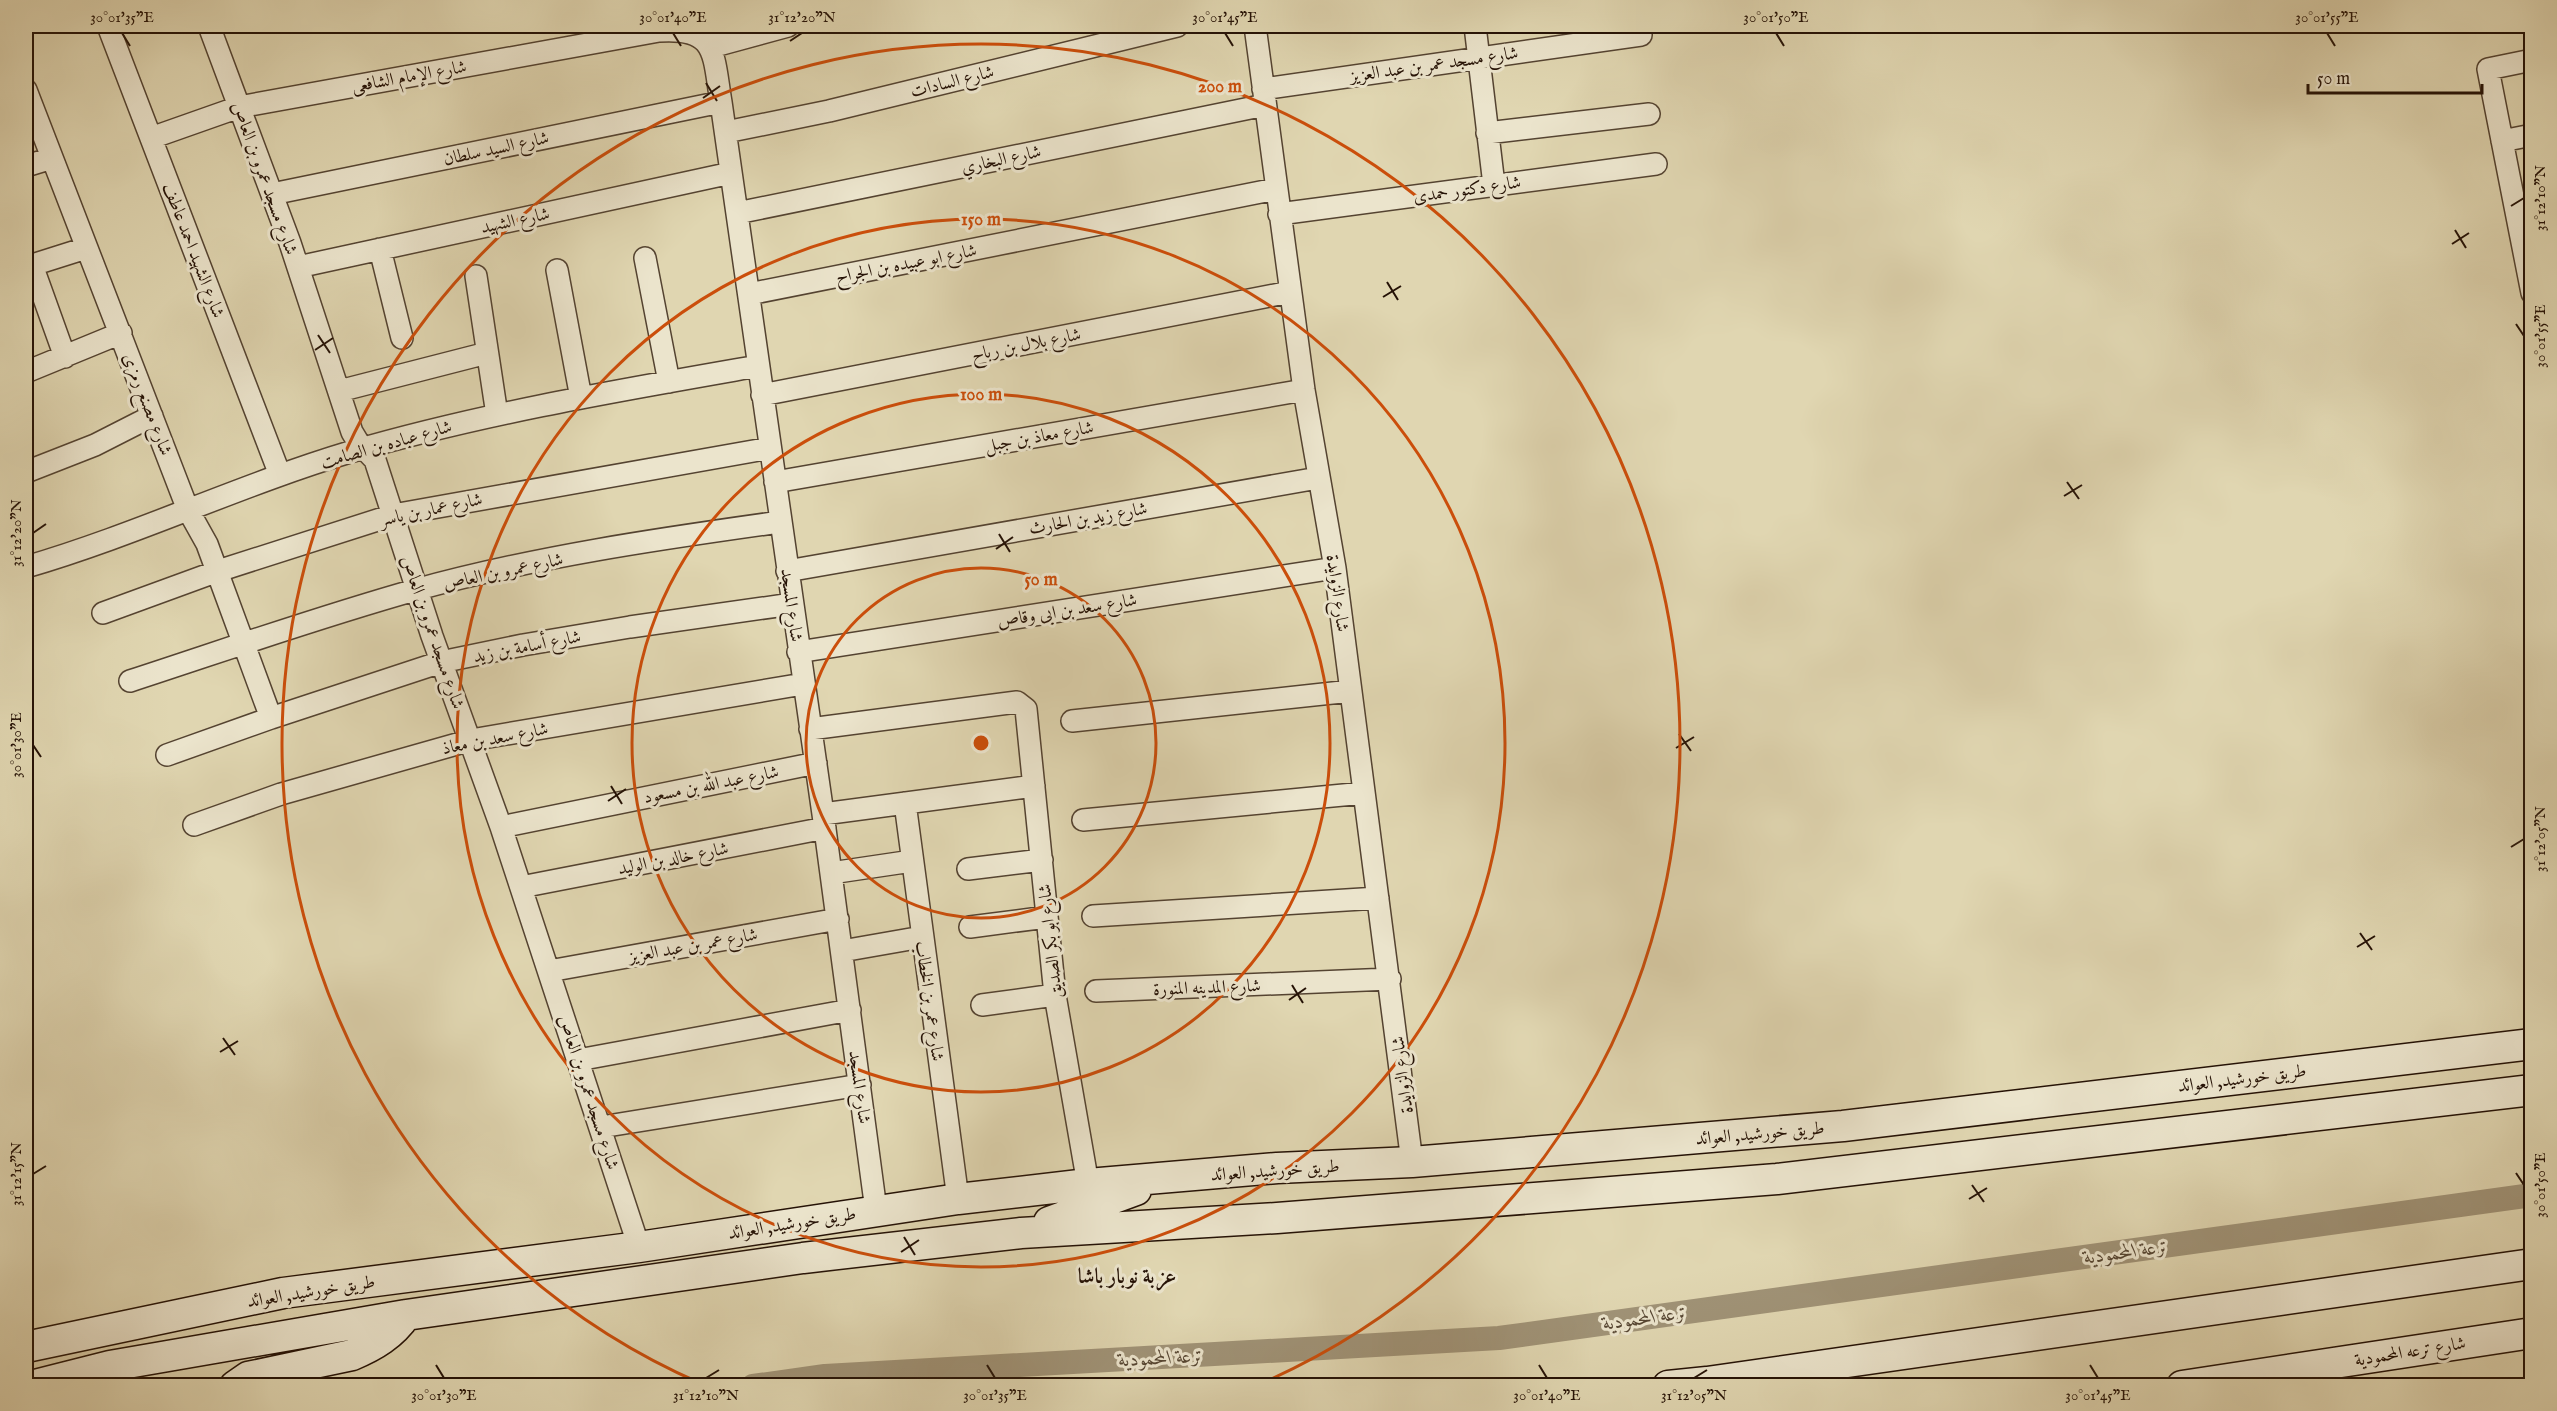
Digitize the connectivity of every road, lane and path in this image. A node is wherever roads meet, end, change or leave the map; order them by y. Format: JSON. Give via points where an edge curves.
{"nodes":[{"id":1,"x":108,"y":26,"type":"edge"},
{"id":2,"x":209,"y":26,"type":"edge"},
{"id":3,"x":1177,"y":26,"type":"edge"},
{"id":4,"x":1255,"y":26,"type":"edge"},
{"id":5,"x":1475,"y":26,"type":"edge"},
{"id":6,"x":777,"y":27,"type":"edge"},
{"id":7,"x":670,"y":28,"type":"edge"},
{"id":8,"x":1641,"y":35,"type":"dead end"},
{"id":9,"x":715,"y":39,"type":"edge"},
{"id":10,"x":1478,"y":58,"type":"junction"},
{"id":11,"x":2532,"y":60,"type":"edge"},
{"id":12,"x":26,"y":90,"type":"edge"},
{"id":13,"x":1264,"y":97,"type":"junction"},
{"id":14,"x":721,"y":102,"type":"junction"},
{"id":15,"x":239,"y":107,"type":"junction"},
{"id":16,"x":1649,"y":114,"type":"dead end"},
{"id":17,"x":726,"y":132,"type":"junction"},
{"id":18,"x":1487,"y":133,"type":"junction"},
{"id":19,"x":2532,"y":135,"type":"edge"},
{"id":20,"x":152,"y":138,"type":"junction"},
{"id":21,"x":2502,"y":141,"type":"junction"},
{"id":22,"x":52,"y":158,"type":"junction"},
{"id":23,"x":1656,"y":164,"type":"dead end"},
{"id":24,"x":26,"y":166,"type":"edge"},
{"id":25,"x":731,"y":173,"type":"junction"},
{"id":26,"x":1494,"y":185,"type":"junction"},
{"id":27,"x":1276,"y":189,"type":"junction"},
{"id":28,"x":272,"y":194,"type":"junction"},
{"id":29,"x":737,"y":213,"type":"junction"},
{"id":30,"x":1279,"y":214,"type":"junction"},
{"id":31,"x":2524,"y":216,"type":"edge"},
{"id":32,"x":86,"y":248,"type":"junction"},
{"id":33,"x":380,"y":249,"type":"junction"},
{"id":34,"x":645,"y":258,"type":"dead end"},
{"id":35,"x":29,"y":266,"type":"edge"},
{"id":36,"x":298,"y":267,"type":"junction"},
{"id":37,"x":557,"y":270,"type":"dead end"},
{"id":38,"x":476,"y":276,"type":"dead end"},
{"id":39,"x":2531,"y":287,"type":"edge"},
{"id":40,"x":1290,"y":292,"type":"junction"},
{"id":41,"x":749,"y":294,"type":"junction"},
{"id":42,"x":121,"y":333,"type":"junction"},
{"id":43,"x":402,"y":338,"type":"dead end"},
{"id":44,"x":487,"y":353,"type":"junction"},
{"id":45,"x":65,"y":357,"type":"junction"},
{"id":46,"x":758,"y":366,"type":"junction"},
{"id":47,"x":26,"y":372,"type":"edge"},
{"id":48,"x":669,"y":382,"type":"junction"},
{"id":49,"x":1304,"y":390,"type":"junction"},
{"id":50,"x":339,"y":392,"type":"junction"},
{"id":51,"x":762,"y":395,"type":"junction"},
{"id":52,"x":581,"y":398,"type":"junction"},
{"id":53,"x":497,"y":415,"type":"junction"},
{"id":54,"x":152,"y":416,"type":"junction"},
{"id":55,"x":366,"y":448,"type":"junction"},
{"id":56,"x":770,"y":448,"type":"junction"},
{"id":57,"x":26,"y":472,"type":"edge"},
{"id":58,"x":280,"y":475,"type":"junction"},
{"id":59,"x":1318,"y":478,"type":"junction"},
{"id":60,"x":775,"y":482,"type":"junction"},
{"id":61,"x":188,"y":510,"type":"junction"},
{"id":62,"x":393,"y":515,"type":"junction"},
{"id":63,"x":780,"y":522,"type":"junction"},
{"id":64,"x":26,"y":567,"type":"edge"},
{"id":65,"x":1335,"y":568,"type":"junction"},
{"id":66,"x":218,"y":571,"type":"junction"},
{"id":67,"x":787,"y":571,"type":"junction"},
{"id":68,"x":417,"y":590,"type":"junction"},
{"id":69,"x":792,"y":604,"type":"junction"},
{"id":70,"x":103,"y":613,"type":"dead end"},
{"id":71,"x":244,"y":643,"type":"junction"},
{"id":72,"x":798,"y":652,"type":"junction"},
{"id":73,"x":441,"y":662,"type":"junction"},
{"id":74,"x":130,"y":681,"type":"dead end"},
{"id":75,"x":803,"y":684,"type":"junction"},
{"id":76,"x":1351,"y":692,"type":"junction"},
{"id":77,"x":271,"y":718,"type":"junction"},
{"id":78,"x":1072,"y":721,"type":"dead end"},
{"id":79,"x":810,"y":729,"type":"junction"},
{"id":80,"x":471,"y":740,"type":"junction"},
{"id":81,"x":167,"y":755,"type":"dead end"},
{"id":82,"x":816,"y":763,"type":"junction"},
{"id":83,"x":1034,"y":786,"type":"junction"},
{"id":84,"x":1364,"y":793,"type":"junction"},
{"id":85,"x":905,"y":803,"type":"junction"},
{"id":86,"x":1083,"y":820,"type":"dead end"},
{"id":87,"x":824,"y":821,"type":"junction"},
{"id":88,"x":194,"y":825,"type":"dead end"},
{"id":89,"x":501,"y":827,"type":"junction"},
{"id":90,"x":1042,"y":860,"type":"junction"},
{"id":91,"x":912,"y":861,"type":"junction"},
{"id":92,"x":968,"y":869,"type":"dead end"},
{"id":93,"x":831,"y":873,"type":"junction"},
{"id":94,"x":521,"y":887,"type":"junction"},
{"id":95,"x":1378,"y":898,"type":"junction"},
{"id":96,"x":1093,"y":916,"type":"dead end"},
{"id":97,"x":1047,"y":917,"type":"junction"},
{"id":98,"x":838,"y":919,"type":"junction"},
{"id":99,"x":970,"y":927,"type":"dead end"},
{"id":100,"x":922,"y":937,"type":"junction"},
{"id":101,"x":842,"y":951,"type":"junction"},
{"id":102,"x":549,"y":970,"type":"junction"},
{"id":103,"x":1390,"y":979,"type":"junction"},
{"id":104,"x":1096,"y":991,"type":"dead end"},
{"id":105,"x":1055,"y":995,"type":"junction"},
{"id":106,"x":982,"y":1005,"type":"dead end"},
{"id":107,"x":850,"y":1010,"type":"junction"},
{"id":108,"x":2532,"y":1044,"type":"edge"},
{"id":109,"x":578,"y":1060,"type":"junction"},
{"id":110,"x":860,"y":1085,"type":"junction"},
{"id":111,"x":2532,"y":1090,"type":"edge"},
{"id":112,"x":601,"y":1127,"type":"junction"},
{"id":113,"x":1412,"y":1162,"type":"junction"},
{"id":114,"x":1170,"y":1177,"type":"junction"},
{"id":115,"x":1088,"y":1184,"type":"junction"},
{"id":116,"x":958,"y":1199,"type":"junction"},
{"id":117,"x":876,"y":1210,"type":"junction"},
{"id":118,"x":1021,"y":1233,"type":"junction"},
{"id":119,"x":639,"y":1247,"type":"junction"},
{"id":120,"x":2532,"y":1264,"type":"edge"},
{"id":121,"x":406,"y":1315,"type":"junction"},
{"id":122,"x":2532,"y":1333,"type":"edge"},
{"id":123,"x":26,"y":1347,"type":"edge"},
{"id":124,"x":31,"y":1386,"type":"edge"},
{"id":125,"x":235,"y":1386,"type":"edge"},
{"id":126,"x":1668,"y":1386,"type":"edge"},
{"id":127,"x":2182,"y":1386,"type":"edge"}],
"edges":[{"from":1,"to":20,"type":"street","name":"شارع الشهيد احمد عاطف"},
{"from":2,"to":15,"type":"street","name":"شارع مسجد عمرو بن العاص"},
{"from":3,"to":17,"type":"street","name":"شارع السادات","via":[[829,111]]},
{"from":4,"to":13,"type":"street","name":"شارع الزوايدة"},
{"from":5,"to":10,"type":"street"},
{"from":6,"to":9,"type":"street"},
{"from":7,"to":9,"type":"street"},
{"from":7,"to":15,"type":"street","name":"شارع الإمام الشافعى"},
{"from":8,"to":10,"type":"street","name":"شارع مسجد عمر بن عبد العزيز"},
{"from":9,"to":14,"type":"street","name":"شارع المسجد"},
{"from":10,"to":13,"type":"street","name":"شارع مسجد عمر بن عبد العزيز"},
{"from":10,"to":18,"type":"street"},
{"from":11,"to":21,"type":"street","via":[[2488,69]]},
{"from":12,"to":22,"type":"street","name":"شارع مصنع رمزى"},
{"from":13,"to":27,"type":"street","name":"شارع الزوايدة"},
{"from":13,"to":29,"type":"street","name":"شارع البخاري"},
{"from":14,"to":17,"type":"street","name":"شارع المسجد"},
{"from":14,"to":28,"type":"street","name":"شارع السيد سلطان"},
{"from":15,"to":20,"type":"street","name":"شارع الإمام الشافعى"},
{"from":15,"to":28,"type":"street","name":"شارع مسجد عمرو بن العاص"},
{"from":16,"to":18,"type":"street"},
{"from":17,"to":25,"type":"street","name":"شارع المسجد"},
{"from":18,"to":26,"type":"street"},
{"from":19,"to":21,"type":"street"},
{"from":20,"to":58,"type":"street","name":"شارع الشهيد احمد عاطف"},
{"from":21,"to":31,"type":"street"},
{"from":22,"to":24,"type":"street"},
{"from":22,"to":32,"type":"street","name":"شارع مصنع رمزى"},
{"from":23,"to":26,"type":"street","name":"شارع دكتور حمدى"},
{"from":25,"to":29,"type":"street","name":"شارع المسجد"},
{"from":25,"to":33,"type":"street","name":"شارع الشهيد"},
{"from":26,"to":30,"type":"street","name":"شارع دكتور حمدى"},
{"from":27,"to":30,"type":"street","name":"شارع الزوايدة"},
{"from":27,"to":41,"type":"street","name":"شارع ابو عبيده بن الجراح"},
{"from":28,"to":36,"type":"street","name":"شارع مسجد عمرو بن العاص"},
{"from":29,"to":41,"type":"street","name":"شارع المسجد"},
{"from":30,"to":40,"type":"street","name":"شارع الزوايدة"},
{"from":31,"to":39,"type":"street"},
{"from":32,"to":35,"type":"street"},
{"from":32,"to":42,"type":"street","name":"شارع مصنع رمزى"},
{"from":33,"to":36,"type":"street","name":"شارع الشهيد"},
{"from":33,"to":43,"type":"street"},
{"from":34,"to":48,"type":"street"},
{"from":35,"to":45,"type":"street"},
{"from":36,"to":50,"type":"street","name":"شارع مسجد عمرو بن العاص"},
{"from":37,"to":52,"type":"street"},
{"from":38,"to":44,"type":"street"},
{"from":40,"to":49,"type":"street","name":"شارع الزوايدة"},
{"from":40,"to":51,"type":"street","name":"شارع بلال بن رباح"},
{"from":41,"to":46,"type":"street","name":"شارع المسجد"},
{"from":42,"to":45,"type":"street"},
{"from":42,"to":54,"type":"street","name":"شارع مصنع رمزى"},
{"from":44,"to":50,"type":"street"},
{"from":44,"to":53,"type":"street"},
{"from":45,"to":47,"type":"street"},
{"from":46,"to":48,"type":"street","name":"شارع عباده بن الصامت"},
{"from":46,"to":51,"type":"street","name":"شارع المسجد"},
{"from":48,"to":52,"type":"street","name":"شارع عباده بن الصامت"},
{"from":49,"to":59,"type":"street","name":"شارع الزوايدة"},
{"from":49,"to":60,"type":"street","name":"شارع معاذ بن جبل"},
{"from":50,"to":55,"type":"street","name":"شارع مسجد عمرو بن العاص","via":[[352,432]]},
{"from":51,"to":56,"type":"street","name":"شارع المسجد"},
{"from":52,"to":53,"type":"street","name":"شارع عباده بن الصامت"},
{"from":53,"to":55,"type":"street","name":"شارع عباده بن الصامت"},
{"from":54,"to":57,"type":"street","via":[[95,445]]},
{"from":54,"to":61,"type":"street","name":"شارع مصنع رمزى"},
{"from":55,"to":58,"type":"street","name":"شارع عباده بن الصامت"},
{"from":55,"to":62,"type":"street","name":"شارع مسجد عمرو بن العاص","via":[[375,460]]},
{"from":56,"to":60,"type":"street","name":"شارع المسجد"},
{"from":56,"to":62,"type":"street","name":"شارع عمار بن ياسر"},
{"from":58,"to":61,"type":"street","name":"شارع عباده بن الصامت"},
{"from":59,"to":65,"type":"street","name":"شارع الزوايدة"},
{"from":59,"to":67,"type":"street","name":"شارع زيد بن الحارث"},
{"from":60,"to":63,"type":"street","name":"شارع المسجد"},
{"from":61,"to":64,"type":"street","name":"شارع عباده بن الصامت"},
{"from":61,"to":66,"type":"street","name":"شارع مصنع رمزى"},
{"from":62,"to":66,"type":"street","name":"شارع عمار بن ياسر"},
{"from":62,"to":68,"type":"street","name":"شارع مسجد عمرو بن العاص"},
{"from":63,"to":67,"type":"street","name":"شارع المسجد"},
{"from":63,"to":68,"type":"street","name":"شارع عمرو بن العاص","via":[[550,559]]},
{"from":65,"to":72,"type":"street","name":"شارع سعد بن ابى وقاص"},
{"from":65,"to":76,"type":"street","name":"شارع الزوايدة"},
{"from":66,"to":70,"type":"street","name":"شارع عمار بن ياسر"},
{"from":66,"to":71,"type":"street","name":"شارع مصنع رمزى"},
{"from":67,"to":69,"type":"street","name":"شارع المسجد"},
{"from":68,"to":71,"type":"street","name":"شارع عمرو بن العاص"},
{"from":68,"to":73,"type":"street","name":"شارع مسجد عمرو بن العاص"},
{"from":69,"to":72,"type":"street","name":"شارع المسجد"},
{"from":69,"to":73,"type":"street","name":"شارع أسامة بن زيد","via":[[630,627]]},
{"from":71,"to":74,"type":"street","name":"شارع عمرو بن العاص"},
{"from":71,"to":77,"type":"street","name":"شارع مصنع رمزى"},
{"from":72,"to":75,"type":"street","name":"شارع المسجد"},
{"from":73,"to":77,"type":"street","name":"شارع أسامة بن زيد"},
{"from":73,"to":80,"type":"street","name":"شارع مسجد عمرو بن العاص"},
{"from":75,"to":79,"type":"street","name":"شارع المسجد"},
{"from":75,"to":80,"type":"street","name":"شارع سعد بن معاذ"},
{"from":76,"to":78,"type":"street"},
{"from":76,"to":84,"type":"street","name":"شارع الزوايدة"},
{"from":77,"to":81,"type":"street","name":"شارع أسامة بن زيد"},
{"from":79,"to":82,"type":"street","name":"شارع المسجد"},
{"from":79,"to":83,"type":"street","name":"شارع ابو بكر الصديق","via":[[1017,702],[1026,709]]},
{"from":80,"to":88,"type":"street","name":"شارع سعد بن معاذ","via":[[281,794]]},
{"from":80,"to":89,"type":"street","name":"شارع مسجد عمرو بن العاص"},
{"from":82,"to":87,"type":"street","name":"شارع المسجد"},
{"from":82,"to":89,"type":"street","name":"شارع عبد الله بن مسعود"},
{"from":83,"to":85,"type":"street","name":"شارع خالد بن الوليد"},
{"from":83,"to":90,"type":"street","name":"شارع ابو بكر الصديق"},
{"from":84,"to":86,"type":"street"},
{"from":84,"to":95,"type":"street","name":"شارع الزوايدة"},
{"from":85,"to":87,"type":"street","name":"شارع خالد بن الوليد"},
{"from":85,"to":91,"type":"street","name":"شارع عمر بن الخطاب"},
{"from":87,"to":93,"type":"street","name":"شارع المسجد"},
{"from":87,"to":94,"type":"street","name":"شارع خالد بن الوليد"},
{"from":89,"to":94,"type":"street","name":"شارع مسجد عمرو بن العاص"},
{"from":90,"to":92,"type":"street"},
{"from":90,"to":97,"type":"street","name":"شارع ابو بكر الصديق"},
{"from":91,"to":93,"type":"street"},
{"from":91,"to":100,"type":"street","name":"شارع عمر بن الخطاب"},
{"from":93,"to":98,"type":"street","name":"شارع المسجد"},
{"from":94,"to":102,"type":"street","name":"شارع مسجد عمرو بن العاص"},
{"from":95,"to":96,"type":"street"},
{"from":95,"to":103,"type":"street","name":"شارع الزوايدة"},
{"from":97,"to":99,"type":"street"},
{"from":97,"to":105,"type":"street","name":"شارع ابو بكر الصديق"},
{"from":98,"to":101,"type":"street","name":"شارع المسجد"},
{"from":98,"to":102,"type":"street","name":"شارع عمر بن عبد العزيز"},
{"from":100,"to":101,"type":"street"},
{"from":100,"to":116,"type":"street","name":"شارع عمر بن الخطاب"},
{"from":101,"to":107,"type":"street","name":"شارع المسجد"},
{"from":102,"to":109,"type":"street","name":"شارع مسجد عمرو بن العاص"},
{"from":103,"to":104,"type":"street","name":"شارع المدينه المنورة"},
{"from":103,"to":113,"type":"street","name":"شارع الزوايدة"},
{"from":105,"to":106,"type":"street"},
{"from":105,"to":115,"type":"street","name":"شارع ابو بكر الصديق"},
{"from":107,"to":109,"type":"street"},
{"from":107,"to":110,"type":"street","name":"شارع المسجد"},
{"from":108,"to":113,"type":"main road","name":"طريق خورشيد, العوائد","via":[[1843,1126]]},
{"from":109,"to":112,"type":"street","name":"شارع مسجد عمرو بن العاص"},
{"from":110,"to":112,"type":"street"},
{"from":110,"to":117,"type":"street","name":"شارع المسجد"},
{"from":111,"to":118,"type":"main road","name":"طريق خورشيد, العوائد","via":[[1777,1179],[1277,1218]]},
{"from":112,"to":119,"type":"street","name":"شارع مسجد عمرو بن العاص"},
{"from":113,"to":114,"type":"main road","name":"طريق خورشيد, العوائد"},
{"from":114,"to":115,"type":"main road","name":"طريق خورشيد, العوائد"},
{"from":114,"to":118,"type":"main road"},
{"from":115,"to":116,"type":"main road","name":"طريق خورشيد, العوائد"},
{"from":116,"to":117,"type":"main road","name":"طريق خورشيد, العوائد"},
{"from":117,"to":119,"type":"main road","name":"طريق خورشيد, العوائد"},
{"from":118,"to":121,"type":"main road","name":"طريق خورشيد, العوائد","via":[[803,1258]]},
{"from":119,"to":123,"type":"main road","name":"طريق خورشيد, العوائد","via":[[283,1293]]},
{"from":120,"to":126,"type":"main road"},
{"from":121,"to":124,"type":"main road","name":"طريق خورشيد, العوائد","via":[[110,1366]]},
{"from":121,"to":125,"type":"main road","via":[[388,1335],[365,1350],[248,1377]]},
{"from":122,"to":127,"type":"main road","name":"شارع ترعه المحمودية"}]}
